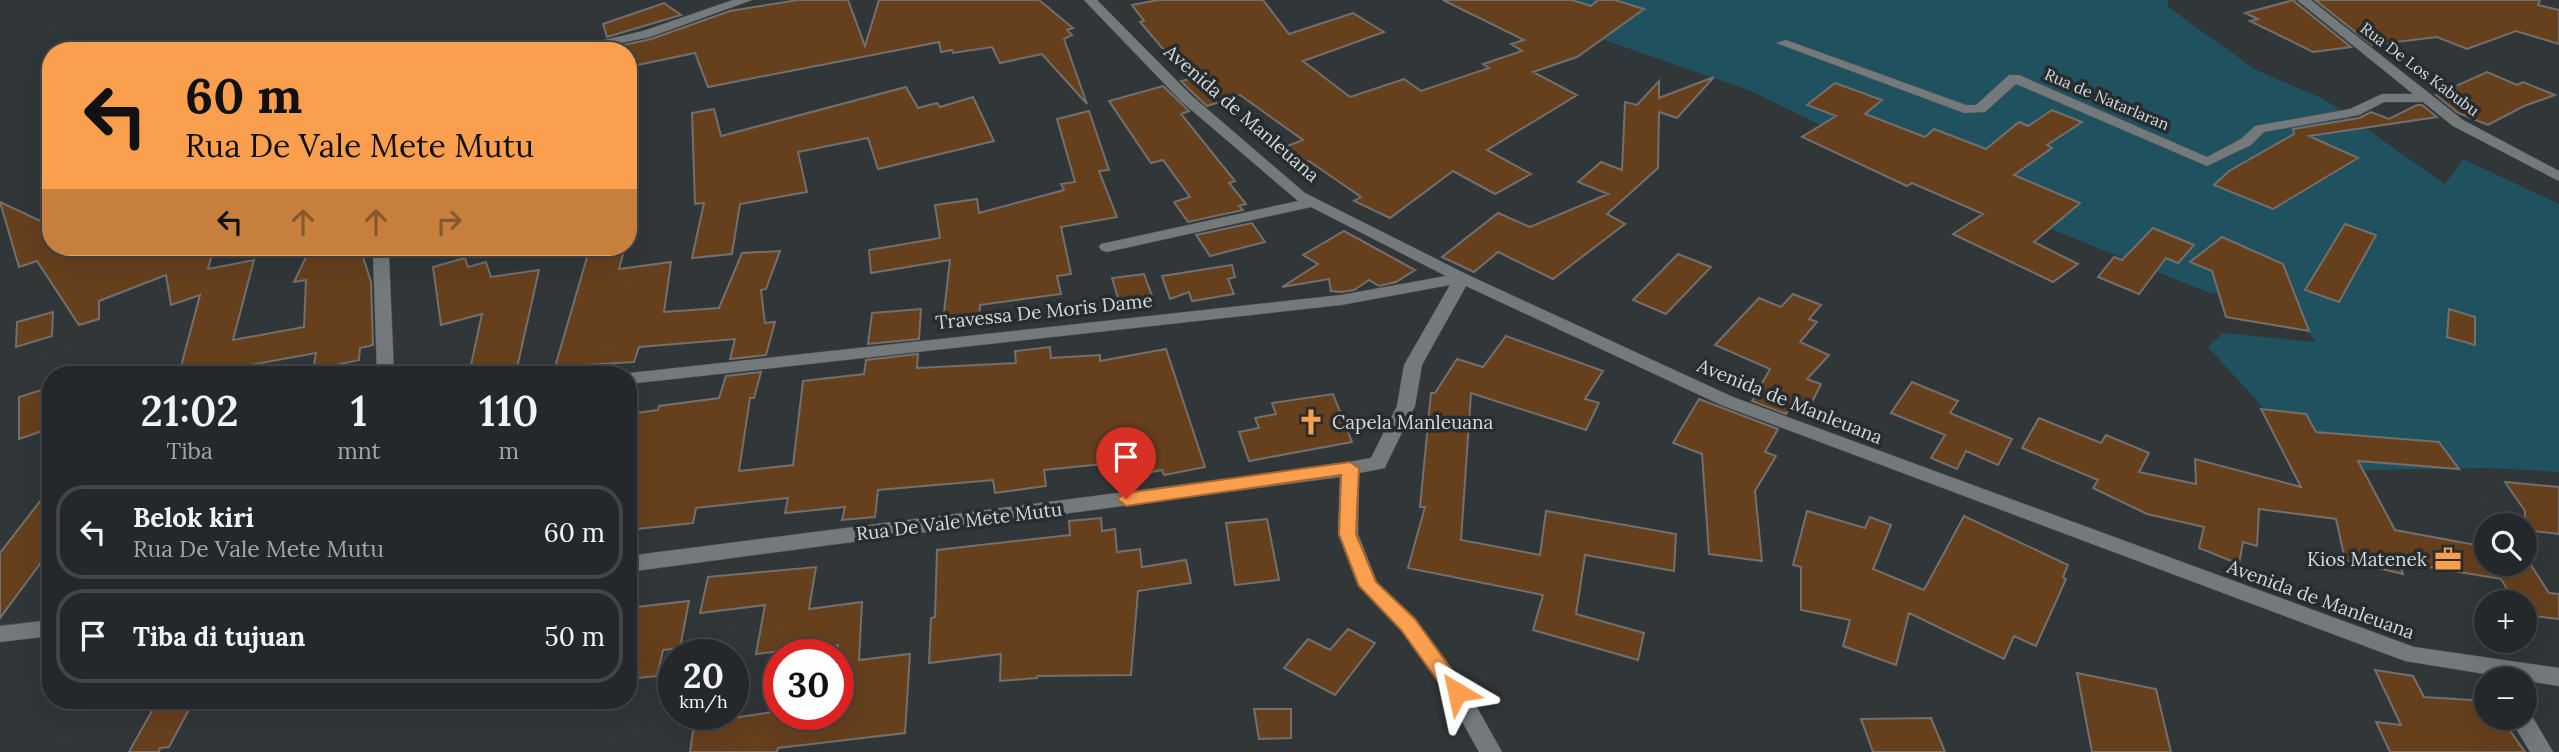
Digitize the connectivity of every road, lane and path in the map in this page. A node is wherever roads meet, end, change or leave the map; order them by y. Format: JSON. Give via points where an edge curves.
{"nodes":[{"id":1,"x":746,"y":0,"type":"edge"},
{"id":2,"x":1090,"y":0,"type":"edge"},
{"id":3,"x":2303,"y":0,"type":"edge"},
{"id":4,"x":607,"y":42,"type":"edge"},
{"id":5,"x":1782,"y":43,"type":"dead end"},
{"id":6,"x":2426,"y":98,"type":"junction"},
{"id":7,"x":2559,"y":177,"type":"edge"},
{"id":8,"x":1315,"y":202,"type":"junction"},
{"id":9,"x":1107,"y":247,"type":"dead end"},
{"id":10,"x":379,"y":256,"type":"edge"},
{"id":11,"x":1462,"y":278,"type":"junction"},
{"id":12,"x":385,"y":366,"type":"edge"},
{"id":13,"x":637,"y":376,"type":"edge"},
{"id":14,"x":1350,"y":468,"type":"junction"},
{"id":15,"x":637,"y":563,"type":"edge"},
{"id":16,"x":42,"y":629,"type":"edge"},
{"id":17,"x":0,"y":634,"type":"edge"},
{"id":18,"x":2474,"y":668,"type":"edge"},
{"id":19,"x":2537,"y":676,"type":"edge"},
{"id":20,"x":2559,"y":677,"type":"edge"},
{"id":21,"x":2528,"y":730,"type":"edge"},
{"id":22,"x":1491,"y":752,"type":"edge"},
{"id":23,"x":2542,"y":752,"type":"edge"}],
"edges":[{"from":1,"to":4,"type":"street","via":[[646,34]]},
{"from":2,"to":8,"type":"street","name":"Avenida de Manleuana","via":[[1187,99],[1300,196]]},
{"from":3,"to":6,"type":"street","name":"Rua De Los Kabubu"},
{"from":5,"to":6,"type":"street","name":"Rua de Natarlaran","via":[[1964,109],[1980,109],[2014,78],[2207,162],[2246,142],[2260,129],[2354,112],[2382,98]]},
{"from":6,"to":7,"type":"street","name":"Rua De Los Kabubu","via":[[2458,123]]},
{"from":8,"to":9,"type":"street"},
{"from":8,"to":11,"type":"street","name":"Avenida de Manleuana"},
{"from":10,"to":12,"type":"street"},
{"from":11,"to":13,"type":"street","name":"Travessa De Moris Dame","via":[[1341,300]]},
{"from":11,"to":14,"type":"street","name":"Rua De Vale Mete Mutu","via":[[1413,365],[1406,406],[1378,463]]},
{"from":11,"to":18,"type":"street","name":"Avenida de Manleuana","via":[[1740,406],[2413,655]]},
{"from":14,"to":15,"type":"street","name":"Rua De Vale Mete Mutu"},
{"from":14,"to":22,"type":"street","via":[[1348,534],[1368,586],[1408,624],[1457,692]]},
{"from":16,"to":17,"type":"street"},
{"from":19,"to":20,"type":"street","name":"Avenida de Manleuana"},
{"from":21,"to":23,"type":"street"}]}
